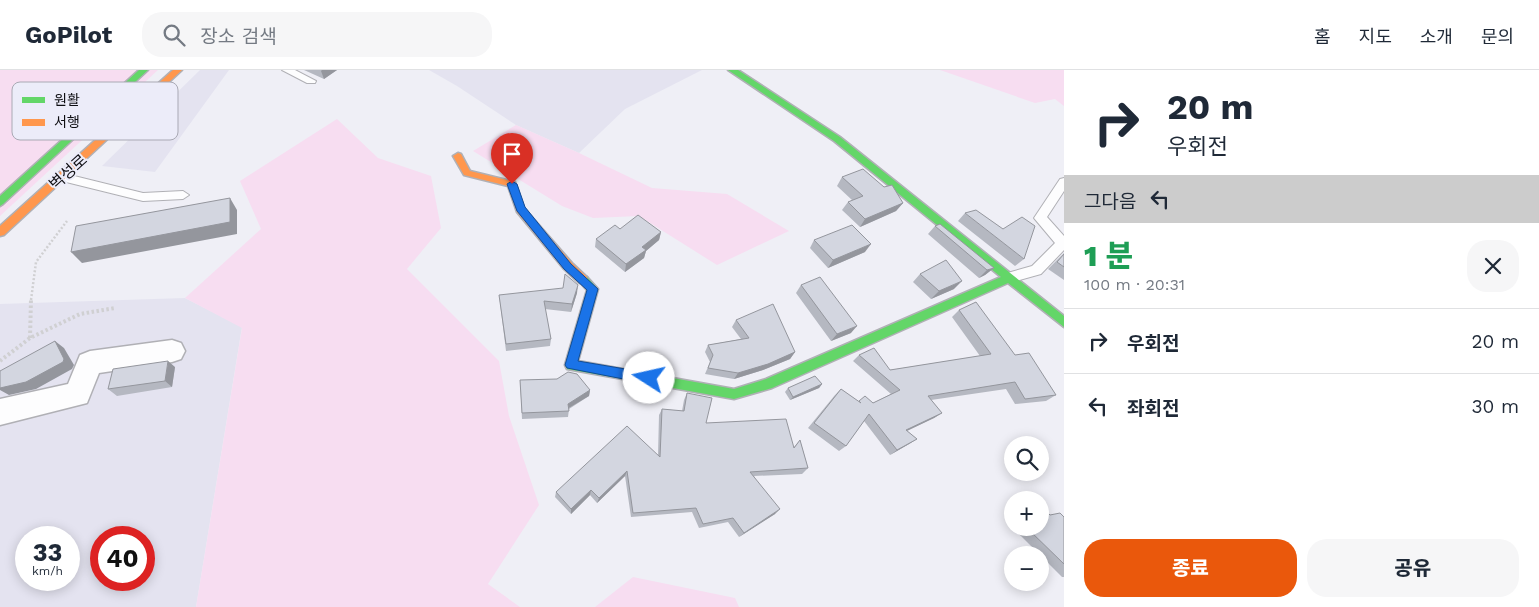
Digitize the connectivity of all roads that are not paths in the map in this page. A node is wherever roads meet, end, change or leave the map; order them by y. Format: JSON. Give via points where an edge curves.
{"nodes":[{"id":1,"x":144,"y":70,"type":"edge"},
{"id":2,"x":178,"y":70,"type":"edge"},
{"id":3,"x":287,"y":70,"type":"edge"},
{"id":4,"x":732,"y":70,"type":"edge"},
{"id":5,"x":311,"y":81,"type":"dead end"},
{"id":6,"x":132,"y":82,"type":"edge"},
{"id":7,"x":165,"y":82,"type":"edge"},
{"id":8,"x":70,"y":140,"type":"edge"},
{"id":9,"x":102,"y":140,"type":"edge"},
{"id":10,"x":458,"y":156,"type":"dead end"},
{"id":11,"x":62,"y":177,"type":"junction"},
{"id":12,"x":1064,"y":182,"type":"edge"},
{"id":13,"x":183,"y":195,"type":"dead end"},
{"id":14,"x":0,"y":202,"type":"edge"},
{"id":15,"x":0,"y":232,"type":"edge"},
{"id":16,"x":1009,"y":278,"type":"junction"},
{"id":17,"x":1064,"y":322,"type":"edge"},
{"id":18,"x":172,"y":351,"type":"dead end"},
{"id":19,"x":0,"y":412,"type":"edge"}],
"edges":[{"from":1,"to":6,"type":"street","name":"벽성로"},
{"from":2,"to":7,"type":"street","name":"벽성로"},
{"from":3,"to":5,"type":"lane"},
{"from":4,"to":16,"type":"street","via":[[838,139]]},
{"from":8,"to":14,"type":"street","name":"벽성로"},
{"from":9,"to":11,"type":"street","name":"벽성로"},
{"from":10,"to":16,"type":"street","via":[[466,173],[512,184],[520,208],[568,266],[593,289],[571,365],[734,394],[768,384]]},
{"from":11,"to":13,"type":"lane","via":[[143,197]]},
{"from":11,"to":15,"type":"street","name":"벽성로"},
{"from":12,"to":16,"type":"lane","via":[[1040,218],[1063,243],[1036,270]]},
{"from":16,"to":17,"type":"street"},
{"from":18,"to":19,"type":"street","via":[[90,363],[77,394]]}]}
